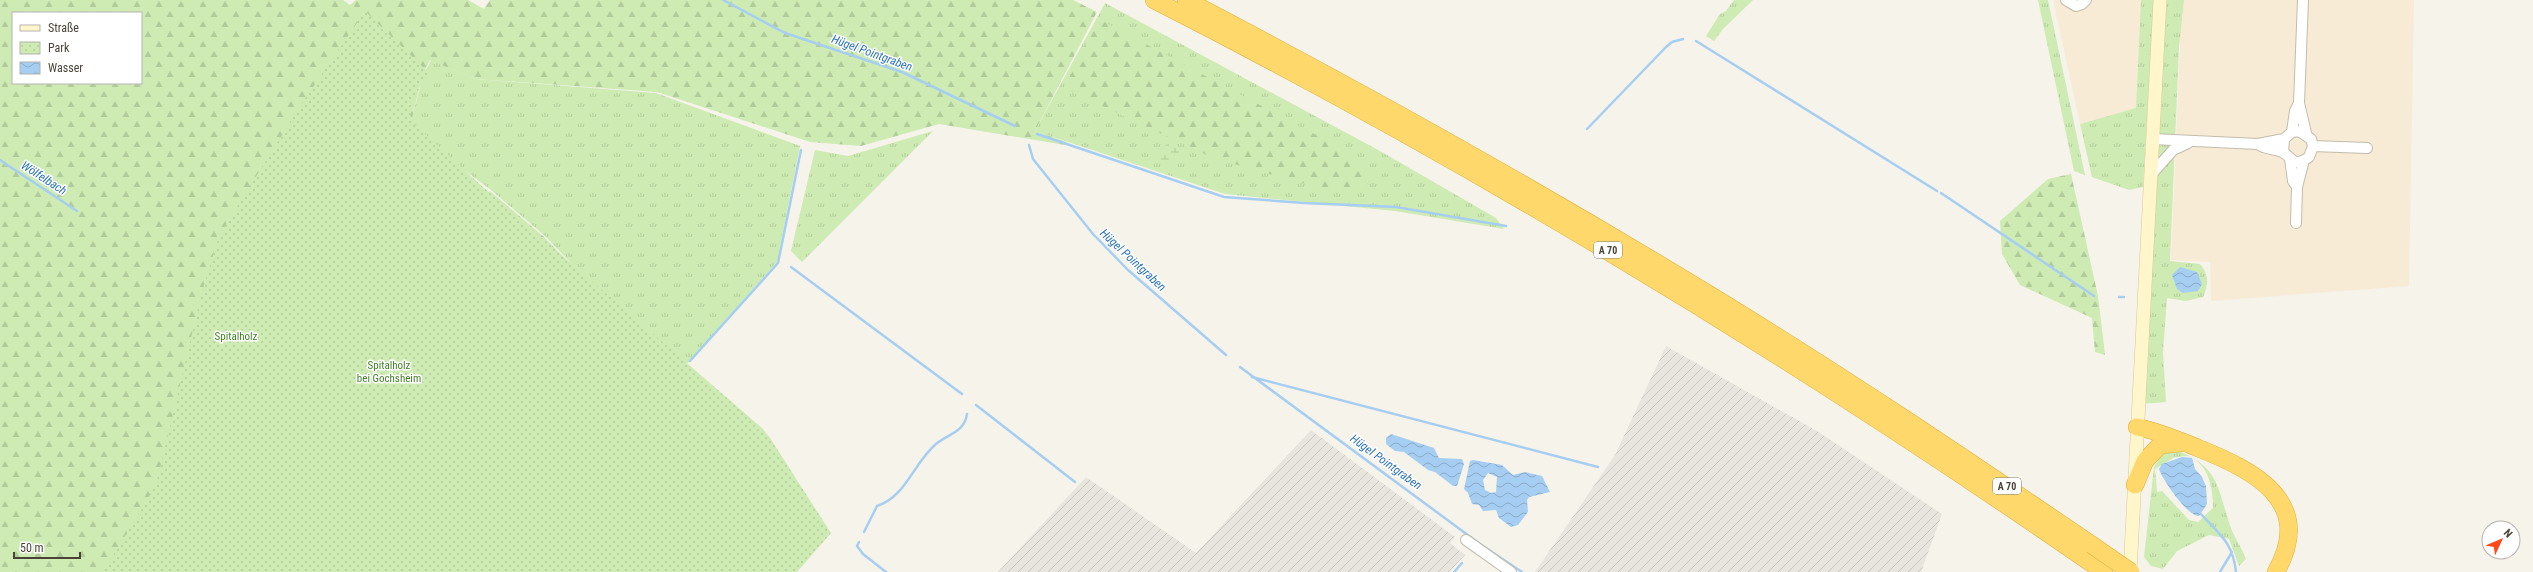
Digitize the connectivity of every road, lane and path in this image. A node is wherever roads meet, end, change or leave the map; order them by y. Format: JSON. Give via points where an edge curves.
{"nodes":[{"id":1,"x":1154,"y":0,"type":"edge"},
{"id":2,"x":1186,"y":0,"type":"edge"},
{"id":3,"x":2066,"y":0,"type":"edge"},
{"id":4,"x":2086,"y":0,"type":"edge"},
{"id":5,"x":2160,"y":0,"type":"edge"},
{"id":6,"x":2303,"y":0,"type":"edge"},
{"id":7,"x":2300,"y":103,"type":"junction"},
{"id":8,"x":2292,"y":132,"type":"junction"},
{"id":9,"x":2306,"y":133,"type":"junction"},
{"id":10,"x":2152,"y":139,"type":"junction"},
{"id":11,"x":2284,"y":139,"type":"junction"},
{"id":12,"x":2190,"y":142,"type":"junction"},
{"id":13,"x":2258,"y":144,"type":"junction"},
{"id":14,"x":2313,"y":146,"type":"junction"},
{"id":15,"x":2367,"y":148,"type":"dead end"},
{"id":16,"x":2286,"y":156,"type":"junction"},
{"id":17,"x":2304,"y":160,"type":"junction"},
{"id":18,"x":2150,"y":176,"type":"junction"},
{"id":19,"x":2296,"y":187,"type":"junction"},
{"id":20,"x":2296,"y":224,"type":"dead end"},
{"id":21,"x":2137,"y":427,"type":"junction"},
{"id":22,"x":2185,"y":443,"type":"junction"},
{"id":23,"x":2135,"y":485,"type":"junction"},
{"id":24,"x":1466,"y":540,"type":"dead end"},
{"id":25,"x":2098,"y":568,"type":"edge"},
{"id":26,"x":1511,"y":572,"type":"edge"},
{"id":27,"x":2130,"y":572,"type":"edge"},
{"id":28,"x":2276,"y":572,"type":"edge"}],
"edges":[{"from":1,"to":25,"type":"highway","number":"A 70","via":[[1408,135],[1618,256],[1838,392]]},
{"from":2,"to":27,"type":"highway","number":"A 70","bridge":true,"via":[[1496,168],[1692,284],[1921,429]]},
{"from":3,"to":4,"type":"street","via":[[2076,6]]},
{"from":5,"to":10,"type":"main road"},
{"from":6,"to":7,"type":"street"},
{"from":7,"to":8,"type":"street","via":[[2295,111]]},
{"from":7,"to":9,"type":"street"},
{"from":8,"to":9,"type":"street"},
{"from":8,"to":11,"type":"street"},
{"from":9,"to":14,"type":"street"},
{"from":10,"to":12,"type":"street"},
{"from":10,"to":18,"type":"main road"},
{"from":11,"to":13,"type":"street"},
{"from":11,"to":16,"type":"street"},
{"from":12,"to":13,"type":"street"},
{"from":12,"to":18,"type":"street","via":[[2173,150]]},
{"from":13,"to":16,"type":"street","via":[[2262,148]]},
{"from":14,"to":15,"type":"street"},
{"from":14,"to":17,"type":"street","via":[[2312,152]]},
{"from":16,"to":17,"type":"street"},
{"from":16,"to":19,"type":"street"},
{"from":17,"to":19,"type":"street"},
{"from":18,"to":21,"type":"main road"},
{"from":19,"to":20,"type":"street"},
{"from":21,"to":22,"type":"highway"},
{"from":21,"to":23,"type":"main road"},
{"from":22,"to":23,"type":"highway","via":[[2160,445],[2145,461]]},
{"from":22,"to":28,"type":"highway","via":[[2253,472],[2276,494],[2286,521],[2288,536],[2284,555]]},
{"from":23,"to":27,"type":"main road"},
{"from":24,"to":26,"type":"street"}]}
